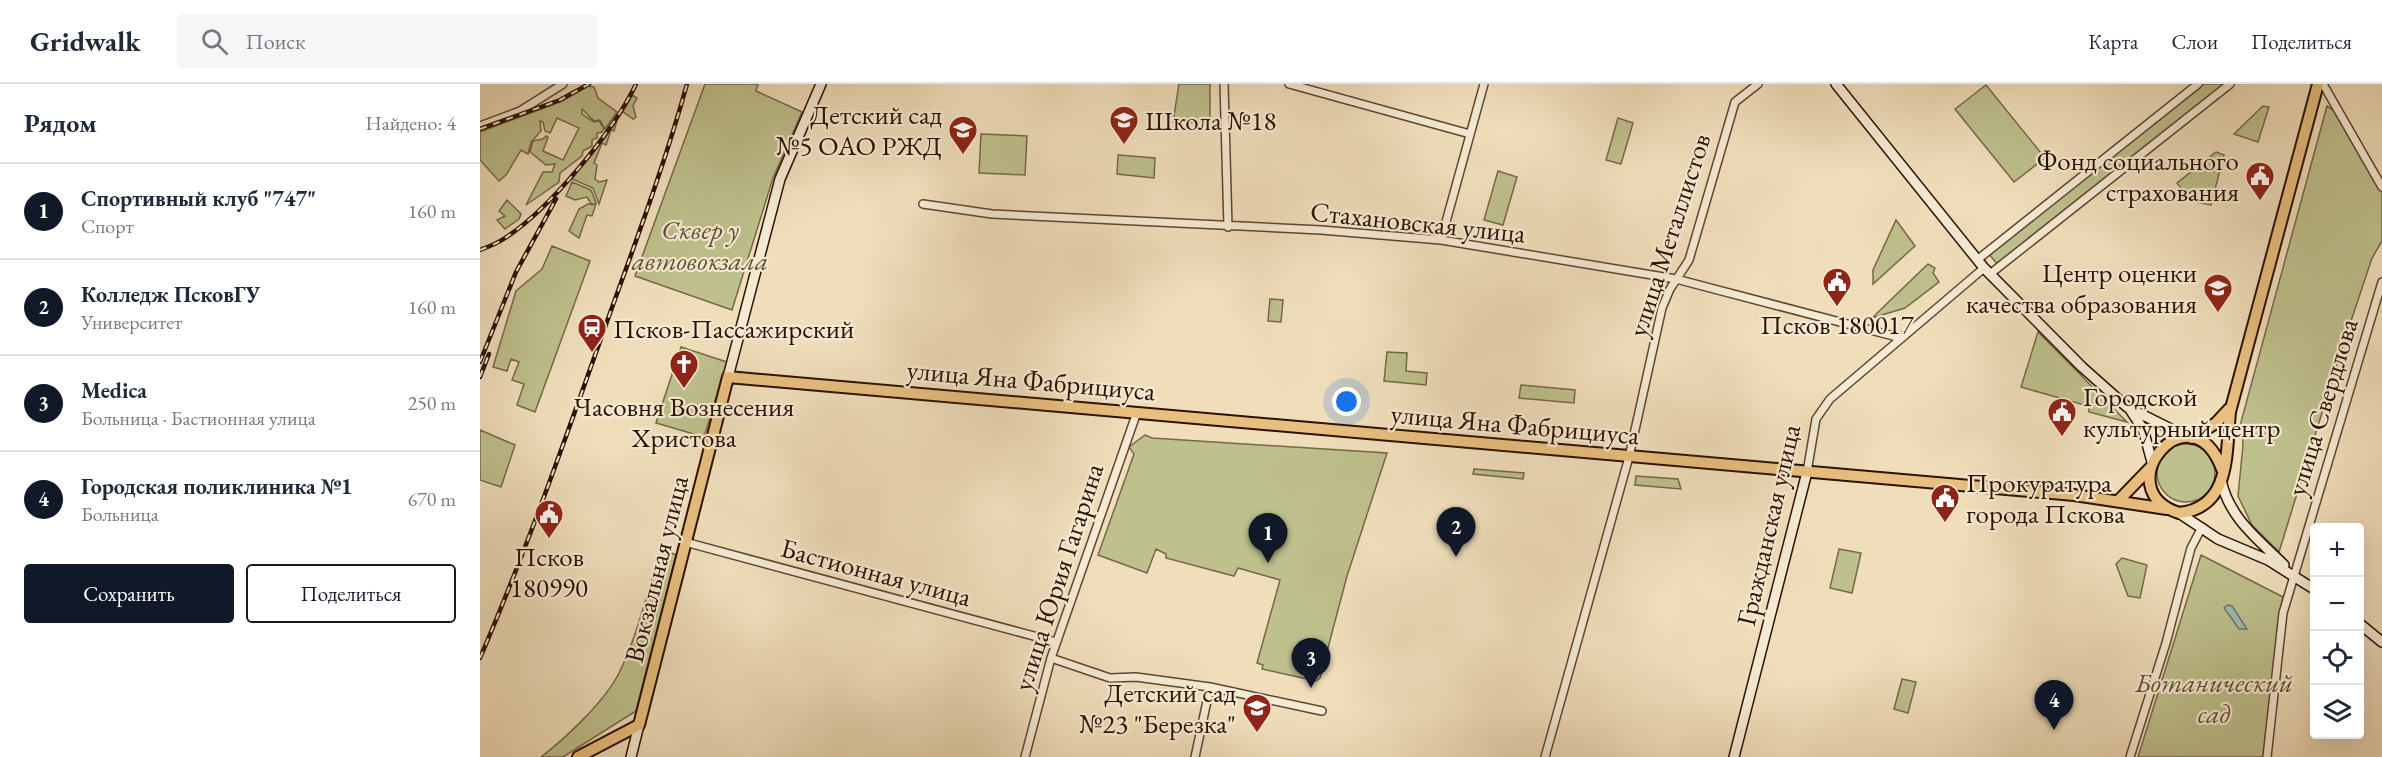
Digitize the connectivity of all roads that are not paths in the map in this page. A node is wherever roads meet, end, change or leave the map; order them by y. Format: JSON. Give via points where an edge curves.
{"nodes":[{"id":1,"x":563,"y":84,"type":"edge"},
{"id":2,"x":821,"y":84,"type":"edge"},
{"id":3,"x":1224,"y":84,"type":"edge"},
{"id":4,"x":1289,"y":84,"type":"edge"},
{"id":5,"x":1484,"y":84,"type":"edge"},
{"id":6,"x":1758,"y":84,"type":"edge"},
{"id":7,"x":1836,"y":84,"type":"edge"},
{"id":8,"x":2198,"y":84,"type":"edge"},
{"id":9,"x":2230,"y":84,"type":"edge"},
{"id":10,"x":2318,"y":84,"type":"edge"},
{"id":11,"x":2323,"y":84,"type":"edge"},
{"id":12,"x":480,"y":126,"type":"edge"},
{"id":13,"x":1470,"y":134,"type":"junction"},
{"id":14,"x":2382,"y":187,"type":"edge"},
{"id":15,"x":923,"y":204,"type":"dead end"},
{"id":16,"x":1228,"y":227,"type":"junction"},
{"id":17,"x":1441,"y":240,"type":"junction"},
{"id":18,"x":1977,"y":260,"type":"junction"},
{"id":19,"x":1987,"y":271,"type":"junction"},
{"id":20,"x":1676,"y":279,"type":"junction"},
{"id":21,"x":2382,"y":282,"type":"edge"},
{"id":22,"x":1901,"y":338,"type":"junction"},
{"id":23,"x":728,"y":376,"type":"junction"},
{"id":24,"x":2233,"y":403,"type":"junction"},
{"id":25,"x":2127,"y":407,"type":"junction"},
{"id":26,"x":1137,"y":412,"type":"junction"},
{"id":27,"x":2190,"y":437,"type":"junction"},
{"id":28,"x":1629,"y":457,"type":"junction"},
{"id":29,"x":2151,"y":465,"type":"junction"},
{"id":30,"x":1807,"y":472,"type":"junction"},
{"id":31,"x":2222,"y":475,"type":"junction"},
{"id":32,"x":2119,"y":500,"type":"junction"},
{"id":33,"x":2167,"y":509,"type":"junction"},
{"id":34,"x":2179,"y":513,"type":"junction"},
{"id":35,"x":2202,"y":527,"type":"junction"},
{"id":36,"x":685,"y":542,"type":"junction"},
{"id":37,"x":2295,"y":575,"type":"junction"},
{"id":38,"x":2310,"y":586,"type":"edge"},
{"id":39,"x":2364,"y":627,"type":"edge"},
{"id":40,"x":1056,"y":642,"type":"junction"},
{"id":41,"x":2382,"y":642,"type":"edge"},
{"id":42,"x":1050,"y":658,"type":"junction"},
{"id":43,"x":1209,"y":687,"type":"junction"},
{"id":44,"x":1322,"y":711,"type":"dead end"},
{"id":45,"x":639,"y":725,"type":"junction"},
{"id":46,"x":578,"y":757,"type":"edge"},
{"id":47,"x":631,"y":757,"type":"edge"},
{"id":48,"x":1025,"y":757,"type":"edge"},
{"id":49,"x":1195,"y":757,"type":"edge"},
{"id":50,"x":1545,"y":757,"type":"edge"},
{"id":51,"x":1734,"y":757,"type":"edge"},
{"id":52,"x":2130,"y":757,"type":"edge"},
{"id":53,"x":2267,"y":757,"type":"edge"}],
"edges":[{"from":1,"to":12,"type":"street","via":[[520,111]]},
{"from":2,"to":23,"type":"street","name":"Вокзальная улица","via":[[780,179]]},
{"from":3,"to":16,"type":"street"},
{"from":4,"to":13,"type":"street"},
{"from":5,"to":13,"type":"street"},
{"from":6,"to":20,"type":"street","name":"улица Металлистов","via":[[1735,102],[1689,260]]},
{"from":7,"to":18,"type":"street"},
{"from":8,"to":18,"type":"street"},
{"from":9,"to":19,"type":"street","name":"Гражданская улица"},
{"from":10,"to":24,"type":"main road"},
{"from":11,"to":14,"type":"street"},
{"from":13,"to":17,"type":"street"},
{"from":15,"to":16,"type":"street","name":"Стахановская улица","via":[[992,213]]},
{"from":16,"to":17,"type":"street","name":"Стахановская улица"},
{"from":17,"to":20,"type":"street","name":"Стахановская улица"},
{"from":18,"to":19,"type":"street"},
{"from":19,"to":22,"type":"street","name":"Гражданская улица"},
{"from":19,"to":25,"type":"street"},
{"from":20,"to":22,"type":"street","name":"Стахановская улица"},
{"from":20,"to":28,"type":"street","name":"улица Металлистов","via":[[1662,308]]},
{"from":21,"to":37,"type":"street","name":"улица Свердлова"},
{"from":22,"to":30,"type":"street","name":"Гражданская улица","via":[[1821,409]]},
{"from":23,"to":26,"type":"main road","name":"улица Яна Фабрициуса"},
{"from":23,"to":36,"type":"main road","name":"Вокзальная улица"},
{"from":24,"to":27,"type":"main road","via":[[2222,419]]},
{"from":24,"to":31,"type":"main road"},
{"from":25,"to":27,"type":"street"},
{"from":25,"to":29,"type":"street","via":[[2143,429]]},
{"from":26,"to":28,"type":"main road","name":"улица Яна Фабрициуса"},
{"from":26,"to":40,"type":"street","name":"улица Юрия Гагарина"},
{"from":27,"to":29,"type":"main road","via":[[2169,441]]},
{"from":27,"to":31,"type":"main road","via":[[2211,448]]},
{"from":28,"to":30,"type":"main road","name":"улица Яна Фабрициуса"},
{"from":28,"to":50,"type":"street","name":"улица Металлистов"},
{"from":29,"to":32,"type":"main road"},
{"from":29,"to":33,"type":"main road","via":[[2155,495]]},
{"from":30,"to":32,"type":"main road","name":"улица Яна Фабрициуса"},
{"from":30,"to":51,"type":"street","name":"Гражданская улица"},
{"from":31,"to":34,"type":"main road","via":[[2211,501],[2202,508]]},
{"from":31,"to":37,"type":"street","via":[[2224,497],[2240,521]]},
{"from":32,"to":33,"type":"main road","name":"улица Яна Фабрициуса"},
{"from":33,"to":34,"type":"main road"},
{"from":34,"to":35,"type":"street"},
{"from":35,"to":37,"type":"street","via":[[2218,539]]},
{"from":35,"to":52,"type":"street","via":[[2191,548]]},
{"from":36,"to":40,"type":"street","name":"Бастионная улица"},
{"from":36,"to":45,"type":"main road","name":"Вокзальная улица"},
{"from":37,"to":38,"type":"street"},
{"from":37,"to":53,"type":"street","name":"улица Свердлова","via":[[2283,613]]},
{"from":39,"to":41,"type":"street"},
{"from":40,"to":42,"type":"street","name":"улица Юрия Гагарина"},
{"from":42,"to":43,"type":"street","via":[[1110,678],[1136,677]]},
{"from":42,"to":48,"type":"street","name":"улица Юрия Гагарина"},
{"from":43,"to":44,"type":"street"},
{"from":43,"to":49,"type":"street"},
{"from":45,"to":46,"type":"main road"},
{"from":45,"to":47,"type":"street","name":"Вокзальная улица"}]}
